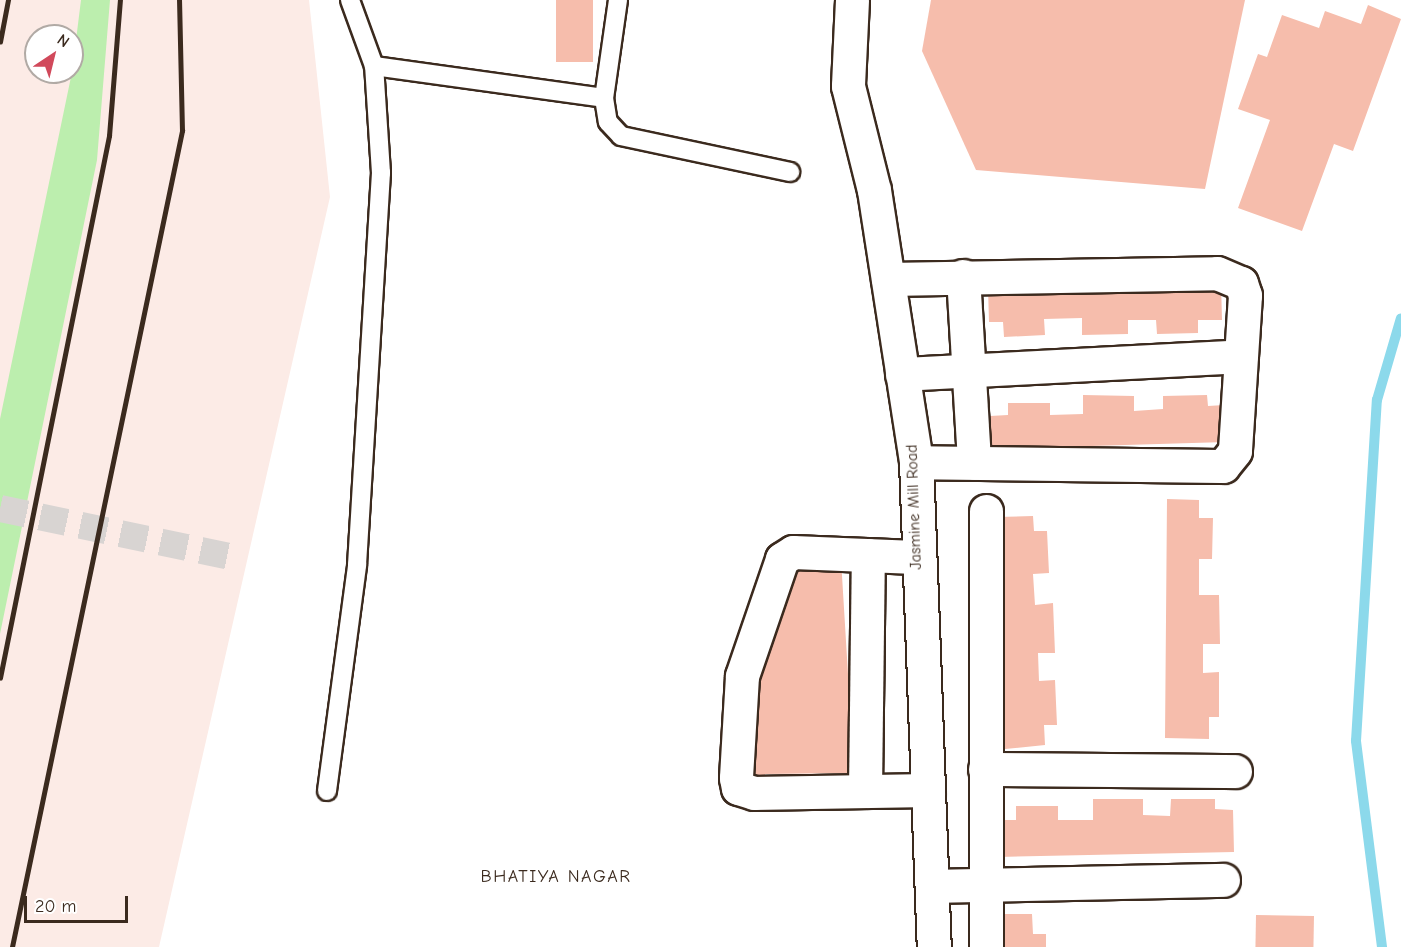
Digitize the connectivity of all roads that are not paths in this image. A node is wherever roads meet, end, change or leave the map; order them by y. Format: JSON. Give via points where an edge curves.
{"nodes":[{"id":1,"x":350,"y":0,"type":"edge"},
{"id":2,"x":618,"y":0,"type":"edge"},
{"id":3,"x":852,"y":0,"type":"edge"},
{"id":4,"x":374,"y":66,"type":"junction"},
{"id":5,"x":604,"y":98,"type":"junction"},
{"id":6,"x":790,"y":172,"type":"dead end"},
{"id":7,"x":963,"y":276,"type":"junction"},
{"id":8,"x":888,"y":279,"type":"junction"},
{"id":9,"x":1241,"y":356,"type":"junction"},
{"id":10,"x":969,"y":370,"type":"junction"},
{"id":11,"x":902,"y":374,"type":"junction"},
{"id":12,"x":916,"y":462,"type":"junction"},
{"id":13,"x":974,"y":464,"type":"junction"},
{"id":14,"x":986,"y":511,"type":"dead end"},
{"id":15,"x":868,"y":555,"type":"junction"},
{"id":16,"x":915,"y":557,"type":"junction"},
{"id":17,"x":985,"y":769,"type":"junction"},
{"id":18,"x":1235,"y":771,"type":"dead end"},
{"id":19,"x":928,"y":790,"type":"junction"},
{"id":20,"x":327,"y":791,"type":"dead end"},
{"id":21,"x":865,"y":791,"type":"junction"},
{"id":22,"x":1222,"y":880,"type":"dead end"},
{"id":23,"x":985,"y":885,"type":"junction"},
{"id":24,"x":934,"y":886,"type":"junction"},
{"id":25,"x":934,"y":947,"type":"edge"},
{"id":26,"x":986,"y":947,"type":"edge"}],
"edges":[{"from":1,"to":4,"type":"lane"},
{"from":2,"to":5,"type":"lane"},
{"from":3,"to":8,"type":"street","name":"Jasmine Mill Road","via":[[848,86],[874,190]]},
{"from":4,"to":5,"type":"lane"},
{"from":4,"to":20,"type":"lane","via":[[381,173],[358,554]]},
{"from":5,"to":6,"type":"lane","via":[[608,122],[637,143]]},
{"from":7,"to":8,"type":"street"},
{"from":7,"to":9,"type":"street","via":[[1231,276],[1245,295]]},
{"from":7,"to":10,"type":"street"},
{"from":8,"to":11,"type":"street","name":"Jasmine Mill Road"},
{"from":9,"to":10,"type":"street"},
{"from":9,"to":13,"type":"street","via":[[1235,451],[1223,466]]},
{"from":10,"to":11,"type":"street"},
{"from":10,"to":13,"type":"street"},
{"from":11,"to":12,"type":"street","name":"Jasmine Mill Road"},
{"from":12,"to":13,"type":"street"},
{"from":12,"to":16,"type":"street","name":"Jasmine Mill Road"},
{"from":14,"to":17,"type":"street"},
{"from":15,"to":16,"type":"street"},
{"from":15,"to":21,"type":"street"},
{"from":15,"to":21,"type":"street","via":[[793,552],[782,559],[742,676],[736,778],[738,788],[754,793]]},
{"from":16,"to":19,"type":"street","name":"Jasmine Mill Road"},
{"from":17,"to":18,"type":"street"},
{"from":17,"to":23,"type":"street"},
{"from":19,"to":21,"type":"street"},
{"from":19,"to":24,"type":"street","name":"Jasmine Mill Road"},
{"from":22,"to":23,"type":"street"},
{"from":23,"to":24,"type":"street"},
{"from":23,"to":26,"type":"street"},
{"from":24,"to":25,"type":"street","name":"Jasmine Mill Road"}]}
